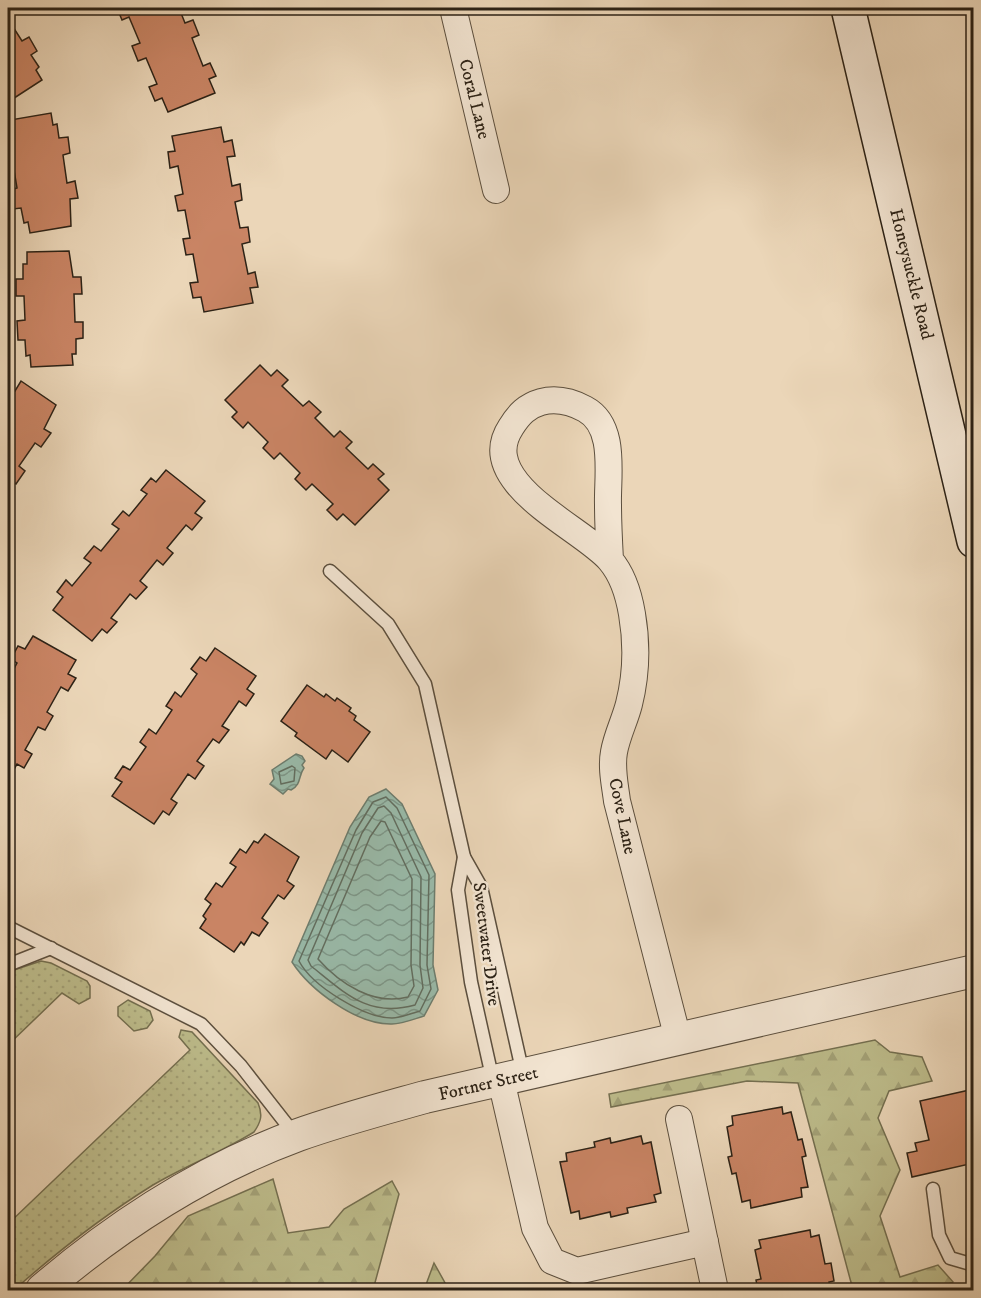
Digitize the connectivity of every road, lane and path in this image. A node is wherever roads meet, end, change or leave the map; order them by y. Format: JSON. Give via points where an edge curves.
{"nodes":[{"id":1,"x":453,"y":8,"type":"edge"},
{"id":2,"x":848,"y":8,"type":"edge"},
{"id":3,"x":496,"y":190,"type":"dead end"},
{"id":4,"x":974,"y":541,"type":"edge"},
{"id":5,"x":610,"y":560,"type":"junction"},
{"id":6,"x":330,"y":571,"type":"dead end"},
{"id":7,"x":464,"y":857,"type":"junction"},
{"id":8,"x":8,"y":927,"type":"edge"},
{"id":9,"x":51,"y":948,"type":"junction"},
{"id":10,"x":8,"y":964,"type":"edge"},
{"id":11,"x":974,"y":971,"type":"edge"},
{"id":12,"x":678,"y":1039,"type":"junction"},
{"id":13,"x":506,"y":1079,"type":"junction"},
{"id":14,"x":679,"y":1119,"type":"dead end"},
{"id":15,"x":296,"y":1136,"type":"junction"},
{"id":16,"x":933,"y":1189,"type":"dead end"},
{"id":17,"x":705,"y":1242,"type":"junction"},
{"id":18,"x":974,"y":1265,"type":"edge"},
{"id":19,"x":42,"y":1290,"type":"edge"},
{"id":20,"x":715,"y":1290,"type":"edge"}],
"edges":[{"from":1,"to":3,"type":"street","name":"Coral Lane"},
{"from":2,"to":4,"type":"main road","name":"Honeysuckle Road"},
{"from":5,"to":5,"type":"street","name":"Cove Lane","via":[[608,453],[597,420],[588,410],[569,402],[549,399],[532,404],[519,414],[508,432],[505,451],[509,471],[543,508]]},
{"from":5,"to":12,"type":"street","name":"Cove Lane","via":[[625,587],[632,614],[634,672],[614,753],[613,773]]},
{"from":6,"to":7,"type":"lane","via":[[388,624],[424,684]]},
{"from":7,"to":13,"type":"lane","name":"Sweetwater Drive","via":[[482,886]]},
{"from":7,"to":13,"type":"lane","name":"Sweetwater Drive","via":[[458,890],[471,982]]},
{"from":8,"to":9,"type":"lane"},
{"from":9,"to":10,"type":"lane"},
{"from":9,"to":15,"type":"lane","via":[[201,1024],[241,1066]]},
{"from":11,"to":12,"type":"street","name":"Fortner Street"},
{"from":12,"to":13,"type":"street","name":"Fortner Street"},
{"from":13,"to":15,"type":"street","name":"Fortner Street","via":[[347,1118]]},
{"from":13,"to":17,"type":"street","via":[[535,1228],[552,1261],[577,1271]]},
{"from":14,"to":17,"type":"street"},
{"from":15,"to":19,"type":"street","name":"Fortner Street","via":[[220,1170],[149,1209]]},
{"from":16,"to":18,"type":"lane","via":[[939,1235],[950,1258]]},
{"from":17,"to":20,"type":"street"}]}
